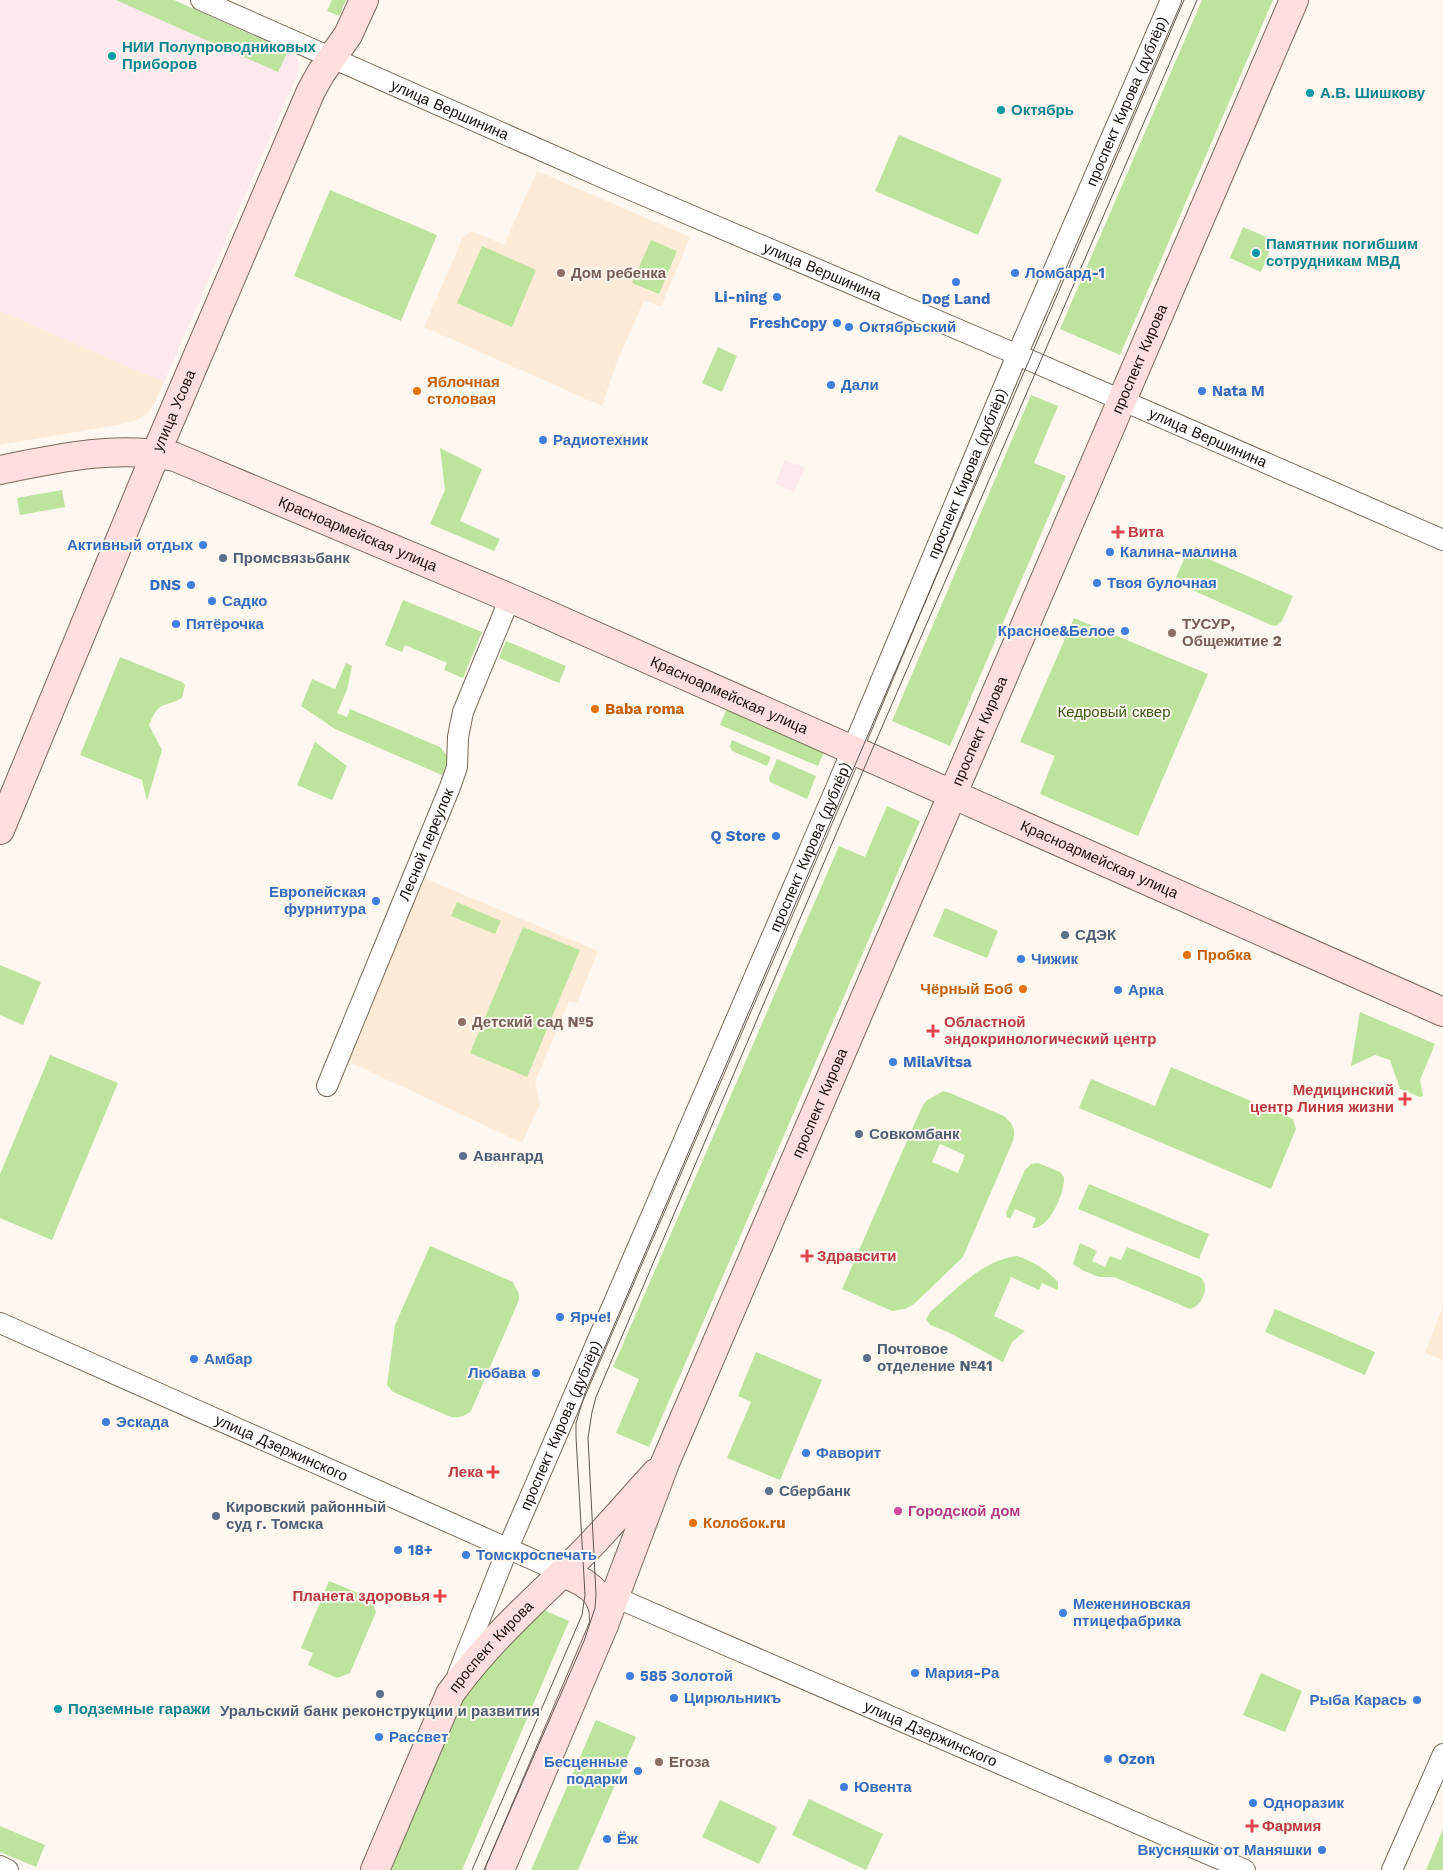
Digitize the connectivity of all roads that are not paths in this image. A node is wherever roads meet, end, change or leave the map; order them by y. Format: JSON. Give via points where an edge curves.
{"nodes":[{"id":1,"x":201,"y":0,"type":"edge"},
{"id":2,"x":364,"y":0,"type":"edge"},
{"id":3,"x":1171,"y":0,"type":"edge"},
{"id":4,"x":1294,"y":0,"type":"edge"},
{"id":5,"x":332,"y":58,"type":"junction"},
{"id":6,"x":1017,"y":355,"type":"junction"},
{"id":7,"x":1122,"y":401,"type":"junction"},
{"id":8,"x":156,"y":453,"type":"junction"},
{"id":9,"x":0,"y":470,"type":"edge"},
{"id":10,"x":1443,"y":540,"type":"edge"},
{"id":11,"x":510,"y":598,"type":"junction"},
{"id":12,"x":852,"y":749,"type":"junction"},
{"id":13,"x":954,"y":795,"type":"junction"},
{"id":14,"x":0,"y":830,"type":"edge"},
{"id":15,"x":1443,"y":1012,"type":"edge"},
{"id":16,"x":327,"y":1086,"type":"dead end"},
{"id":17,"x":0,"y":1323,"type":"edge"},
{"id":18,"x":665,"y":1463,"type":"junction"},
{"id":19,"x":508,"y":1548,"type":"junction"},
{"id":20,"x":562,"y":1572,"type":"junction"},
{"id":21,"x":615,"y":1598,"type":"junction"},
{"id":22,"x":604,"y":1625,"type":"junction"},
{"id":23,"x":450,"y":1694,"type":"junction"},
{"id":24,"x":1443,"y":1754,"type":"edge"},
{"id":25,"x":0,"y":1866,"type":"edge"},
{"id":26,"x":8,"y":1870,"type":"edge"},
{"id":27,"x":375,"y":1870,"type":"edge"},
{"id":28,"x":500,"y":1870,"type":"edge"},
{"id":29,"x":1245,"y":1870,"type":"edge"},
{"id":30,"x":1392,"y":1870,"type":"edge"}],
"edges":[{"from":1,"to":5,"type":"street","name":"улица Вершинина"},
{"from":2,"to":5,"type":"main road","name":"улица Усова"},
{"from":3,"to":6,"type":"street","name":"проспект Кирова (дублёр)"},
{"from":4,"to":7,"type":"main road","name":"проспект Кирова"},
{"from":5,"to":6,"type":"street","name":"улица Вершинина"},
{"from":5,"to":8,"type":"main road","name":"улица Усова","via":[[311,91]]},
{"from":6,"to":7,"type":"street","name":"улица Вершинина"},
{"from":6,"to":12,"type":"street","name":"проспект Кирова (дублёр)"},
{"from":7,"to":10,"type":"street","name":"улица Вершинина"},
{"from":7,"to":13,"type":"main road","name":"проспект Кирова"},
{"from":8,"to":9,"type":"main road","name":"Красноармейская улица","via":[[92,453]]},
{"from":8,"to":11,"type":"main road","name":"Красноармейская улица","via":[[191,463]]},
{"from":8,"to":14,"type":"main road","name":"улица Усова"},
{"from":11,"to":12,"type":"main road","name":"Красноармейская улица"},
{"from":11,"to":16,"type":"street","name":"Лесной переулок","via":[[463,712],[457,766],[450,787]]},
{"from":12,"to":13,"type":"main road","name":"Красноармейская улица"},
{"from":12,"to":19,"type":"street","name":"проспект Кирова (дублёр)"},
{"from":13,"to":15,"type":"main road","name":"Красноармейская улица"},
{"from":13,"to":18,"type":"main road","name":"проспект Кирова"},
{"from":17,"to":19,"type":"street","name":"улица Дзержинского"},
{"from":18,"to":20,"type":"main road","name":"проспект Кирова"},
{"from":18,"to":21,"type":"main road","name":"проспект Кирова"},
{"from":19,"to":20,"type":"street","name":"улица Дзержинского"},
{"from":19,"to":23,"type":"street","name":"проспект Кирова (дублёр)"},
{"from":20,"to":22,"type":"main road","via":[[584,1583],[596,1594],[602,1604]]},
{"from":20,"to":23,"type":"main road","name":"проспект Кирова","via":[[487,1648]]},
{"from":21,"to":22,"type":"main road","name":"проспект Кирова"},
{"from":21,"to":29,"type":"street","name":"улица Дзержинского"},
{"from":22,"to":28,"type":"main road","name":"проспект Кирова"},
{"from":23,"to":27,"type":"main road","name":"проспект Кирова"},
{"from":24,"to":30,"type":"street"},
{"from":25,"to":26,"type":"street"}]}
